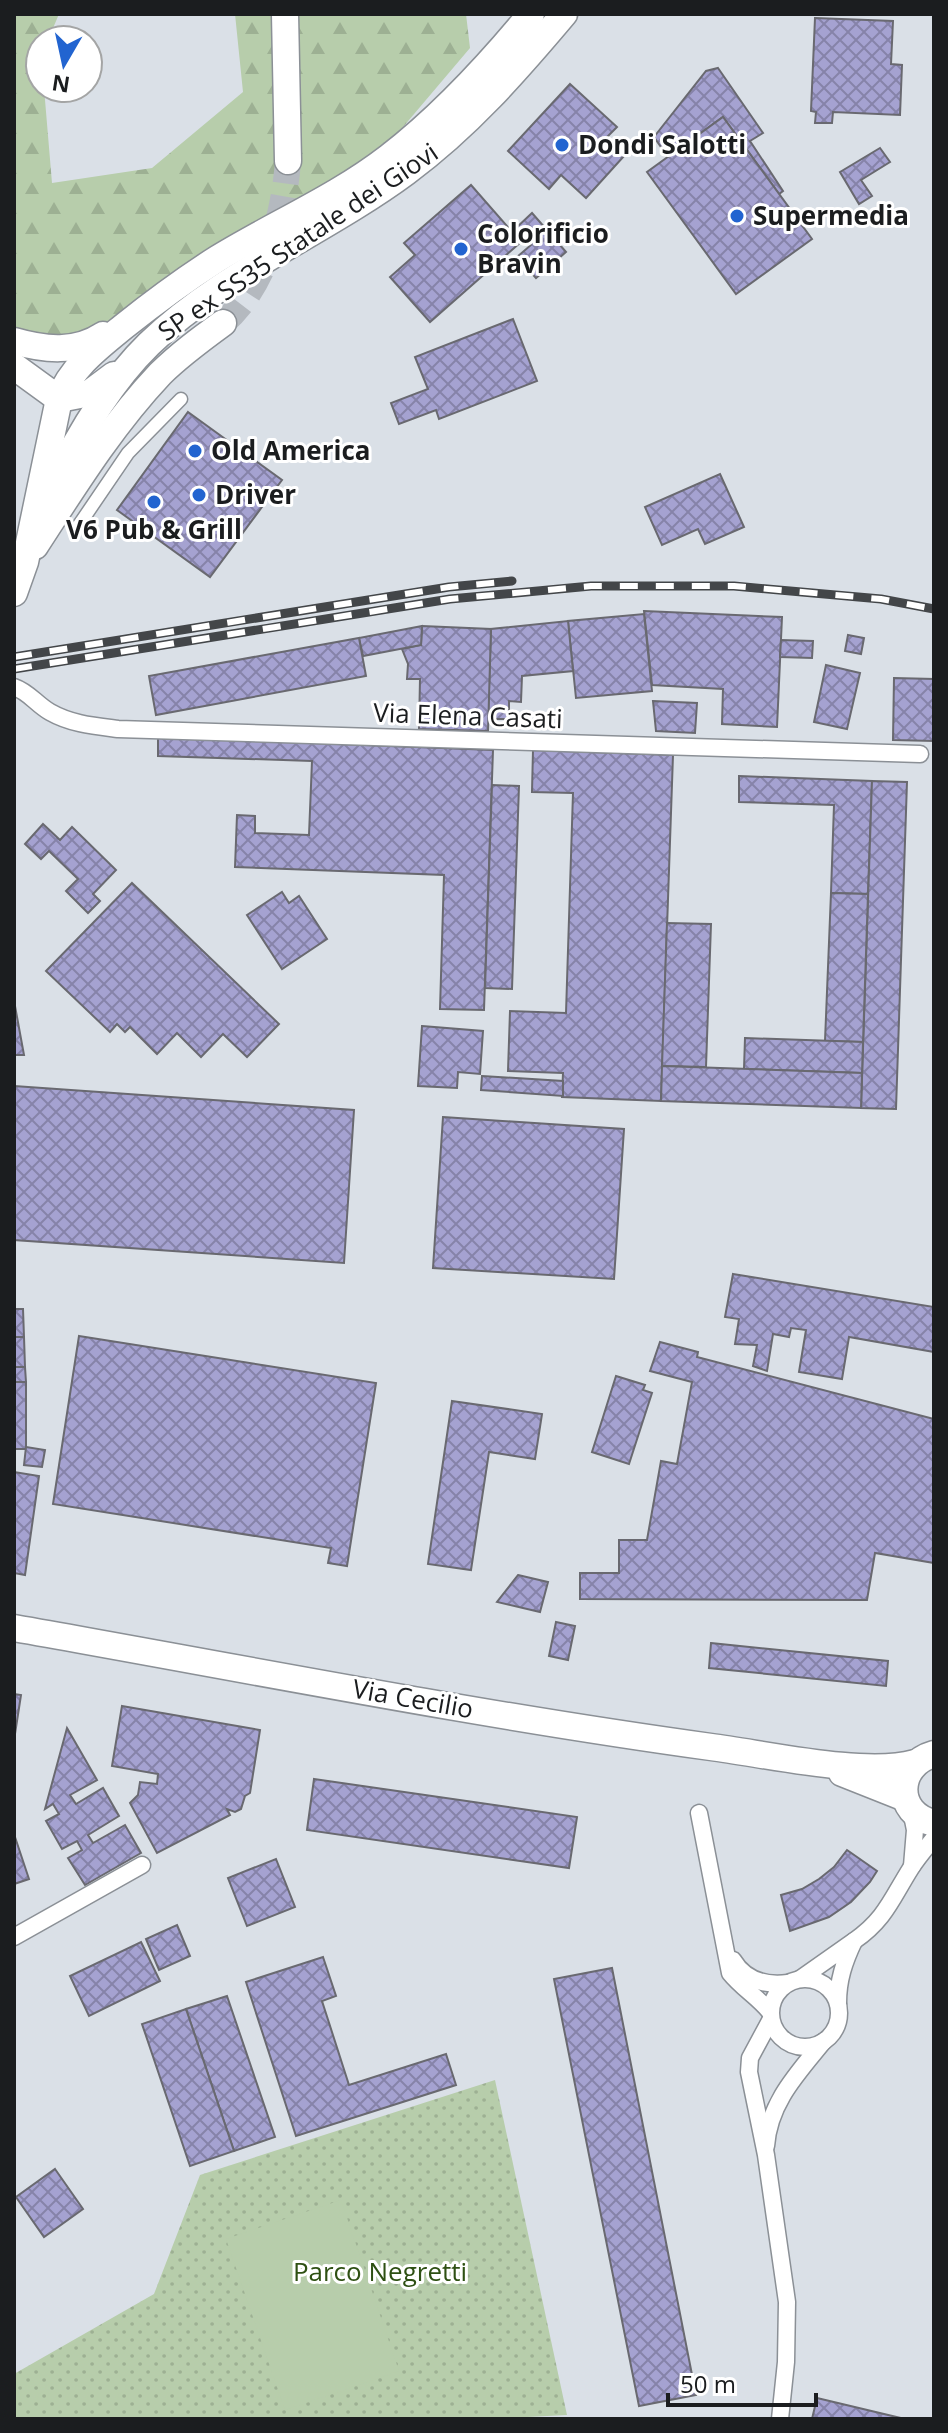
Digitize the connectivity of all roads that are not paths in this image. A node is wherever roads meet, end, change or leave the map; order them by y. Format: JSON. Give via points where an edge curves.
{"nodes":[{"id":1,"x":285,"y":14,"type":"edge"},
{"id":2,"x":531,"y":14,"type":"edge"},
{"id":3,"x":564,"y":14,"type":"edge"},
{"id":4,"x":288,"y":161,"type":"tunnel mouth"},
{"id":5,"x":153,"y":303,"type":"junction"},
{"id":6,"x":223,"y":323,"type":"tunnel mouth"},
{"id":7,"x":14,"y":341,"type":"edge"},
{"id":8,"x":132,"y":362,"type":"junction"},
{"id":9,"x":14,"y":367,"type":"edge"},
{"id":10,"x":59,"y":399,"type":"junction"},
{"id":11,"x":181,"y":399,"type":"dead end"},
{"id":12,"x":47,"y":465,"type":"junction"},
{"id":13,"x":79,"y":525,"type":"dead end"},
{"id":14,"x":32,"y":528,"type":"junction"},
{"id":15,"x":25,"y":562,"type":"junction"},
{"id":16,"x":14,"y":593,"type":"edge"},
{"id":17,"x":20,"y":689,"type":"edge"},
{"id":18,"x":920,"y":754,"type":"dead end"},
{"id":19,"x":14,"y":1628,"type":"edge"},
{"id":20,"x":925,"y":1758,"type":"edge"},
{"id":21,"x":813,"y":1761,"type":"junction"},
{"id":22,"x":908,"y":1803,"type":"junction"},
{"id":23,"x":699,"y":1813,"type":"dead end"},
{"id":24,"x":934,"y":1823,"type":"edge"},
{"id":25,"x":934,"y":1838,"type":"edge"},
{"id":26,"x":142,"y":1865,"type":"dead end"},
{"id":27,"x":912,"y":1867,"type":"junction"},
{"id":28,"x":14,"y":1937,"type":"edge"},
{"id":29,"x":854,"y":1941,"type":"junction"},
{"id":30,"x":724,"y":1945,"type":"junction"},
{"id":31,"x":794,"y":1981,"type":"junction"},
{"id":32,"x":838,"y":2005,"type":"junction"},
{"id":33,"x":771,"y":2016,"type":"junction"},
{"id":34,"x":823,"y":2042,"type":"junction"},
{"id":35,"x":766,"y":2155,"type":"junction"},
{"id":36,"x":780,"y":2419,"type":"edge"}],
"edges":[{"from":1,"to":4,"type":"main road"},
{"from":2,"to":5,"type":"main road","name":"SP ex SS35 Statale dei Giovi","via":[[467,86],[389,157]]},
{"from":3,"to":8,"type":"main road","name":"SP ex SS35 Statale dei Giovi","via":[[438,147],[193,308]]},
{"from":5,"to":7,"type":"main road","via":[[73,349]]},
{"from":5,"to":10,"type":"main road","name":"SP ex SS35 Statale dei Giovi","via":[[86,359],[68,378]]},
{"from":6,"to":15,"type":"main road","via":[[161,373],[130,409]]},
{"from":8,"to":10,"type":"main road","via":[[90,393]]},
{"from":8,"to":14,"type":"main road","name":"SP ex SS35 Statale dei Giovi","via":[[91,418]]},
{"from":9,"to":10,"type":"main road"},
{"from":9,"to":12,"type":"main road","via":[[42,414]]},
{"from":10,"to":12,"type":"main road","name":"SP ex SS35 Statale dei Giovi"},
{"from":11,"to":13,"type":"street","via":[[128,453]]},
{"from":12,"to":14,"type":"main road","name":"SP ex SS35 Statale dei Giovi"},
{"from":14,"to":15,"type":"main road","name":"SP ex SS35 Statale dei Giovi"},
{"from":15,"to":16,"type":"main road","name":"SP ex SS35 Statale dei Giovi"},
{"from":17,"to":18,"type":"street","name":"Via Elena Casati","via":[[66,720],[118,729]]},
{"from":19,"to":21,"type":"main road","name":"Via Cecilio","via":[[416,1700]]},
{"from":20,"to":21,"type":"main road","name":"Via Cecilio","via":[[904,1766]]},
{"from":20,"to":22,"type":"main road","via":[[905,1779]]},
{"from":21,"to":22,"type":"main road","name":"Via Cecilio"},
{"from":22,"to":24,"type":"main road","name":"Via Cecilio","via":[[919,1817]]},
{"from":22,"to":27,"type":"street","via":[[915,1830]]},
{"from":23,"to":30,"type":"street"},
{"from":25,"to":27,"type":"street"},
{"from":26,"to":28,"type":"street"},
{"from":27,"to":29,"type":"street","via":[[892,1905]]},
{"from":29,"to":31,"type":"street"},
{"from":29,"to":32,"type":"street","via":[[838,1984]]},
{"from":30,"to":31,"type":"street","via":[[739,1971],[752,1980],[774,1985]]},
{"from":30,"to":33,"type":"street","via":[[730,1973]]},
{"from":31,"to":32,"type":"street","via":[[821,1983]]},
{"from":31,"to":33,"type":"street","via":[[779,1990]]},
{"from":32,"to":34,"type":"street","via":[[835,2030]]},
{"from":33,"to":34,"type":"street","via":[[786,2042],[808,2048]]},
{"from":33,"to":35,"type":"street","via":[[750,2058],[749,2072]]},
{"from":34,"to":35,"type":"street","via":[[772,2112]]},
{"from":35,"to":36,"type":"street","via":[[787,2302]]}]}
